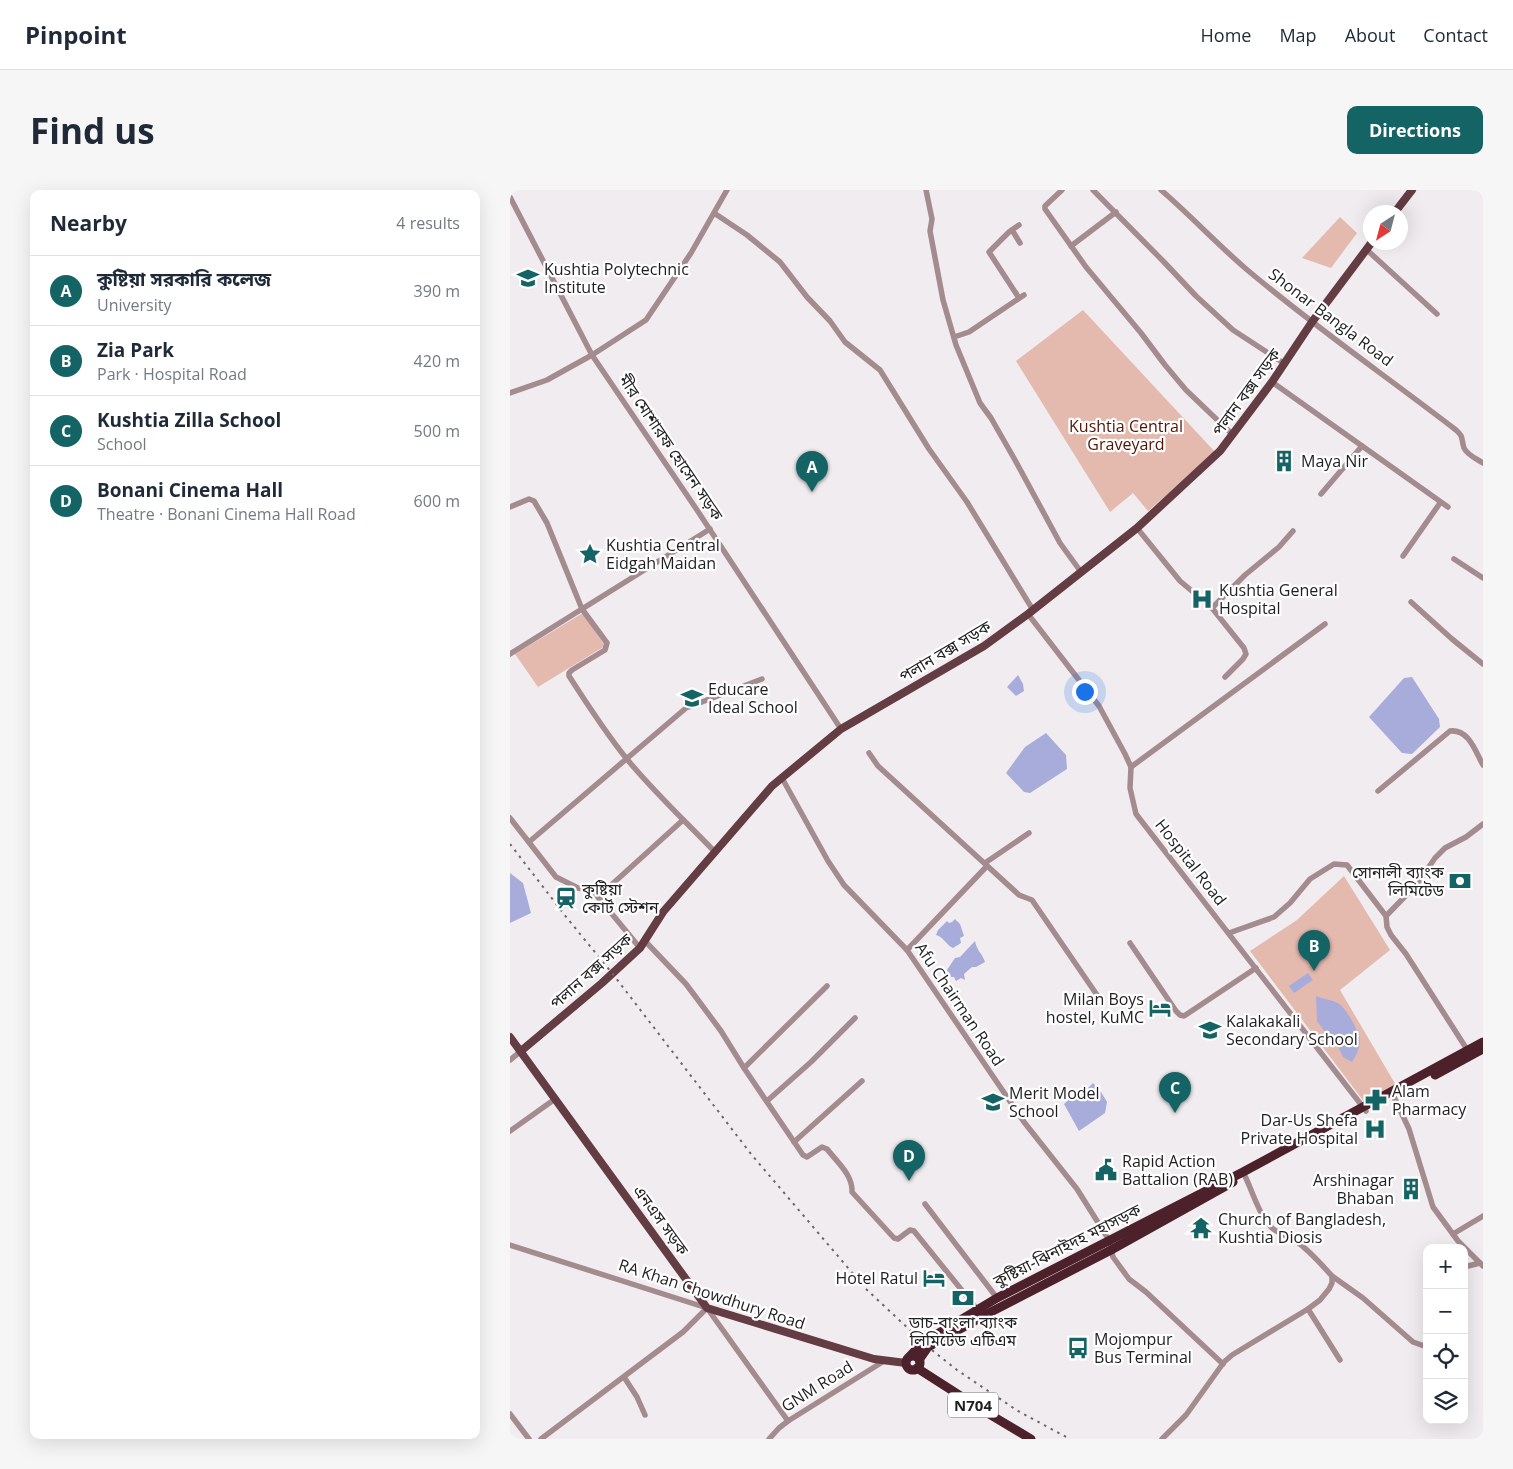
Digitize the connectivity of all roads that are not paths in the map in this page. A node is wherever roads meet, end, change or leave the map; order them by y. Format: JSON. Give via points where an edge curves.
{"nodes":[{"id":1,"x":727,"y":190,"type":"edge"},
{"id":2,"x":926,"y":190,"type":"edge"},
{"id":3,"x":1062,"y":190,"type":"edge"},
{"id":4,"x":1093,"y":190,"type":"edge"},
{"id":5,"x":1161,"y":190,"type":"edge"},
{"id":6,"x":1412,"y":190,"type":"edge"},
{"id":7,"x":510,"y":197,"type":"edge"},
{"id":8,"x":1400,"y":205,"type":"edge"},
{"id":9,"x":1116,"y":212,"type":"junction"},
{"id":10,"x":714,"y":213,"type":"junction"},
{"id":11,"x":1019,"y":225,"type":"dead end"},
{"id":12,"x":1012,"y":230,"type":"junction"},
{"id":13,"x":1020,"y":243,"type":"dead end"},
{"id":14,"x":1071,"y":246,"type":"junction"},
{"id":15,"x":1367,"y":250,"type":"joint"},
{"id":16,"x":1437,"y":314,"type":"dead end"},
{"id":17,"x":1312,"y":322,"type":"junction"},
{"id":18,"x":954,"y":337,"type":"junction"},
{"id":19,"x":592,"y":355,"type":"junction"},
{"id":20,"x":1285,"y":364,"type":"junction"},
{"id":21,"x":1272,"y":382,"type":"junction"},
{"id":22,"x":510,"y":393,"type":"edge"},
{"id":23,"x":1232,"y":435,"type":"junction"},
{"id":24,"x":1362,"y":446,"type":"junction"},
{"id":25,"x":1483,"y":463,"type":"edge"},
{"id":26,"x":1321,"y":494,"type":"dead end"},
{"id":27,"x":1440,"y":503,"type":"junction"},
{"id":28,"x":510,"y":507,"type":"edge"},
{"id":29,"x":1448,"y":507,"type":"dead end"},
{"id":30,"x":1137,"y":528,"type":"junction"},
{"id":31,"x":710,"y":529,"type":"junction"},
{"id":32,"x":1292,"y":531,"type":"dead end"},
{"id":33,"x":1403,"y":556,"type":"dead end"},
{"id":34,"x":1454,"y":559,"type":"dead end"},
{"id":35,"x":1081,"y":572,"type":"junction"},
{"id":36,"x":1483,"y":578,"type":"edge"},
{"id":37,"x":1411,"y":602,"type":"dead end"},
{"id":38,"x":1212,"y":608,"type":"junction"},
{"id":39,"x":582,"y":609,"type":"junction"},
{"id":40,"x":1031,"y":612,"type":"junction"},
{"id":41,"x":1325,"y":624,"type":"dead end"},
{"id":42,"x":510,"y":654,"type":"edge"},
{"id":43,"x":1483,"y":664,"type":"edge"},
{"id":44,"x":1224,"y":677,"type":"dead end"},
{"id":45,"x":762,"y":679,"type":"dead end"},
{"id":46,"x":841,"y":729,"type":"junction"},
{"id":47,"x":869,"y":753,"type":"dead end"},
{"id":48,"x":627,"y":759,"type":"junction"},
{"id":49,"x":1483,"y":765,"type":"edge"},
{"id":50,"x":1131,"y":767,"type":"junction"},
{"id":51,"x":782,"y":778,"type":"junction"},
{"id":52,"x":1378,"y":791,"type":"dead end"},
{"id":53,"x":510,"y":818,"type":"edge"},
{"id":54,"x":683,"y":820,"type":"junction"},
{"id":55,"x":1483,"y":824,"type":"edge"},
{"id":56,"x":1029,"y":833,"type":"dead end"},
{"id":57,"x":529,"y":842,"type":"junction"},
{"id":58,"x":715,"y":852,"type":"junction"},
{"id":59,"x":986,"y":864,"type":"junction"},
{"id":60,"x":598,"y":897,"type":"junction"},
{"id":61,"x":1386,"y":916,"type":"junction"},
{"id":62,"x":1228,"y":933,"type":"junction"},
{"id":63,"x":645,"y":941,"type":"junction"},
{"id":64,"x":1130,"y":943,"type":"dead end"},
{"id":65,"x":640,"y":948,"type":"junction"},
{"id":66,"x":907,"y":950,"type":"junction"},
{"id":67,"x":1256,"y":968,"type":"junction"},
{"id":68,"x":827,"y":986,"type":"dead end"},
{"id":69,"x":1097,"y":995,"type":"dead end"},
{"id":70,"x":855,"y":1018,"type":"dead end"},
{"id":71,"x":510,"y":1037,"type":"edge"},
{"id":72,"x":1483,"y":1042,"type":"edge"},
{"id":73,"x":1483,"y":1049,"type":"edge"},
{"id":74,"x":521,"y":1052,"type":"junction"},
{"id":75,"x":1469,"y":1053,"type":"junction"},
{"id":76,"x":510,"y":1060,"type":"edge"},
{"id":77,"x":744,"y":1068,"type":"junction"},
{"id":78,"x":862,"y":1081,"type":"dead end"},
{"id":79,"x":1412,"y":1085,"type":"junction"},
{"id":80,"x":1394,"y":1097,"type":"junction"},
{"id":81,"x":555,"y":1099,"type":"junction"},
{"id":82,"x":767,"y":1102,"type":"junction"},
{"id":83,"x":1365,"y":1109,"type":"junction"},
{"id":84,"x":510,"y":1131,"type":"edge"},
{"id":85,"x":794,"y":1142,"type":"junction"},
{"id":86,"x":1296,"y":1146,"type":"junction"},
{"id":87,"x":1245,"y":1176,"type":"junction"},
{"id":88,"x":924,"y":1204,"type":"dead end"},
{"id":89,"x":1483,"y":1216,"type":"edge"},
{"id":90,"x":1453,"y":1234,"type":"junction"},
{"id":91,"x":510,"y":1245,"type":"edge"},
{"id":92,"x":1110,"y":1245,"type":"junction"},
{"id":93,"x":1481,"y":1264,"type":"edge"},
{"id":94,"x":1468,"y":1266,"type":"edge"},
{"id":95,"x":1332,"y":1276,"type":"junction"},
{"id":96,"x":1027,"y":1288,"type":"junction"},
{"id":97,"x":997,"y":1298,"type":"junction"},
{"id":98,"x":707,"y":1308,"type":"junction"},
{"id":99,"x":977,"y":1309,"type":"junction"},
{"id":100,"x":1308,"y":1309,"type":"junction"},
{"id":101,"x":962,"y":1323,"type":"junction"},
{"id":102,"x":1423,"y":1346,"type":"edge"},
{"id":103,"x":1340,"y":1360,"type":"dead end"},
{"id":104,"x":884,"y":1361,"type":"junction"},
{"id":105,"x":913,"y":1362,"type":"junction"},
{"id":106,"x":1223,"y":1364,"type":"junction"},
{"id":107,"x":624,"y":1376,"type":"junction"},
{"id":108,"x":510,"y":1414,"type":"edge"},
{"id":109,"x":645,"y":1415,"type":"dead end"},
{"id":110,"x":788,"y":1421,"type":"junction"},
{"id":111,"x":529,"y":1439,"type":"edge"},
{"id":112,"x":541,"y":1439,"type":"edge"},
{"id":113,"x":770,"y":1439,"type":"edge"},
{"id":114,"x":1031,"y":1439,"type":"edge"},
{"id":115,"x":1162,"y":1439,"type":"edge"}],
"edges":[{"from":1,"to":10,"type":"street"},
{"from":2,"to":18,"type":"street","via":[[943,300]]},
{"from":3,"to":14,"type":"street","via":[[1045,206]]},
{"from":4,"to":9,"type":"street"},
{"from":5,"to":17,"type":"street","name":"Shonar Bangla Road","via":[[1226,252]]},
{"from":6,"to":8,"type":"main road"},
{"from":7,"to":19,"type":"street","name":"মীর মোশারফ হোসেন সড়ক"},
{"from":9,"to":14,"type":"street"},
{"from":9,"to":20,"type":"street","via":[[1227,324]]},
{"from":10,"to":19,"type":"street","via":[[646,320]]},
{"from":10,"to":40,"type":"street","name":"Hospital Road","via":[[780,262],[845,342],[880,370],[966,502]]},
{"from":11,"to":12,"type":"street"},
{"from":12,"to":13,"type":"street"},
{"from":12,"to":18,"type":"street","via":[[989,252],[1021,296],[969,332]]},
{"from":14,"to":23,"type":"street","via":[[1186,390]]},
{"from":15,"to":16,"type":"street"},
{"from":15,"to":17,"type":"main road","name":"পলান বক্স সড়ক"},
{"from":17,"to":20,"type":"main road","name":"পলান বক্স সড়ক"},
{"from":17,"to":25,"type":"street","name":"Shonar Bangla Road","via":[[1456,430],[1470,455]]},
{"from":18,"to":35,"type":"street","via":[[980,403],[1060,543]]},
{"from":19,"to":22,"type":"street","via":[[547,380]]},
{"from":19,"to":31,"type":"street","name":"মীর মোশারফ হোসেন সড়ক"},
{"from":20,"to":21,"type":"main road","name":"পলান বক্স সড়ক"},
{"from":21,"to":23,"type":"main road","name":"পলান বক্স সড়ক"},
{"from":21,"to":24,"type":"street"},
{"from":23,"to":30,"type":"main road","name":"পলান বক্স সড়ক","via":[[1220,451]]},
{"from":24,"to":26,"type":"street"},
{"from":24,"to":27,"type":"street"},
{"from":27,"to":29,"type":"street"},
{"from":27,"to":33,"type":"street"},
{"from":28,"to":39,"type":"street","via":[[529,498],[534,501],[547,523]]},
{"from":30,"to":35,"type":"main road","name":"পলান বক্স সড়ক"},
{"from":30,"to":38,"type":"street","via":[[1180,581]]},
{"from":31,"to":39,"type":"street"},
{"from":31,"to":46,"type":"street","name":"মীর মোশারফ হোসেন সড়ক"},
{"from":32,"to":38,"type":"street","via":[[1279,547]]},
{"from":34,"to":36,"type":"street"},
{"from":35,"to":40,"type":"main road","name":"পলান বক্স সড়ক"},
{"from":37,"to":43,"type":"street"},
{"from":38,"to":44,"type":"street","via":[[1246,654]]},
{"from":39,"to":42,"type":"street"},
{"from":39,"to":48,"type":"street","via":[[607,646],[572,670],[569,676]]},
{"from":40,"to":46,"type":"main road","name":"পলান বক্স সড়ক","via":[[984,646]]},
{"from":40,"to":50,"type":"street","name":"Hospital Road","via":[[1099,706]]},
{"from":41,"to":50,"type":"street"},
{"from":45,"to":48,"type":"street","via":[[686,708]]},
{"from":46,"to":51,"type":"main road","name":"পলান বক্স সড়ক"},
{"from":47,"to":59,"type":"street","via":[[878,766]]},
{"from":48,"to":54,"type":"street"},
{"from":48,"to":57,"type":"street"},
{"from":49,"to":52,"type":"street","via":[[1464,734],[1458,730],[1450,731]]},
{"from":50,"to":62,"type":"street","name":"Hospital Road","via":[[1130,788],[1136,814]]},
{"from":51,"to":58,"type":"main road","name":"পলান বক্স সড়ক"},
{"from":51,"to":66,"type":"street","name":"Afu Chairman Road","via":[[844,885]]},
{"from":53,"to":57,"type":"street"},
{"from":54,"to":58,"type":"street"},
{"from":54,"to":60,"type":"street"},
{"from":55,"to":61,"type":"street","via":[[1445,848],[1418,883]]},
{"from":56,"to":59,"type":"street"},
{"from":57,"to":60,"type":"street","via":[[556,877],[578,888],[593,891]]},
{"from":58,"to":63,"type":"main road","name":"পলান বক্স সড়ক","via":[[663,912]]},
{"from":59,"to":66,"type":"street"},
{"from":59,"to":69,"type":"street","via":[[1020,895],[1032,900]]},
{"from":60,"to":65,"type":"street"},
{"from":61,"to":62,"type":"street","via":[[1347,865],[1334,864],[1310,880],[1274,917]]},
{"from":61,"to":75,"type":"street","via":[[1391,935]]},
{"from":62,"to":67,"type":"street","name":"Hospital Road"},
{"from":63,"to":65,"type":"main road","name":"পলান বক্স সড়ক"},
{"from":63,"to":77,"type":"street","via":[[686,984]]},
{"from":64,"to":67,"type":"street","via":[[1176,1011],[1184,1016]]},
{"from":65,"to":74,"type":"main road","name":"পলান বক্স সড়ক"},
{"from":66,"to":92,"type":"street","name":"Afu Chairman Road","via":[[993,1079],[1077,1189]]},
{"from":67,"to":83,"type":"street","name":"Hospital Road"},
{"from":68,"to":77,"type":"street"},
{"from":70,"to":82,"type":"street"},
{"from":71,"to":74,"type":"main road","name":"এনএস সড়ক"},
{"from":72,"to":75,"type":"highway","name":"কুষ্টিয়া-ঝিনাইদহ মহাসড়ক"},
{"from":73,"to":75,"type":"highway","name":"কুষ্টিয়া-ঝিনাইদহ মহাসড়ক"},
{"from":74,"to":76,"type":"street","name":"পলান বক্স সড়ক"},
{"from":74,"to":81,"type":"main road","name":"এনএস সড়ক"},
{"from":75,"to":79,"type":"highway","name":"কুষ্টিয়া-ঝিনাইদহ মহাসড়ক"},
{"from":77,"to":82,"type":"street"},
{"from":78,"to":85,"type":"street"},
{"from":79,"to":80,"type":"highway","name":"কুষ্টিয়া-ঝিনাইদহ মহাসড়ক"},
{"from":79,"to":83,"type":"highway","name":"কুষ্টিয়া-ঝিনাইদহ মহাসড়ক"},
{"from":80,"to":83,"type":"highway","name":"কুষ্টিয়া-ঝিনাইদহ মহাসড়ক"},
{"from":80,"to":90,"type":"street","via":[[1409,1129],[1433,1207]]},
{"from":81,"to":84,"type":"street"},
{"from":81,"to":98,"type":"main road","name":"এনএস সড়ক"},
{"from":82,"to":85,"type":"street"},
{"from":83,"to":86,"type":"highway","name":"কুষ্টিয়া-ঝিনাইদহ মহাসড়ক"},
{"from":85,"to":99,"type":"street","via":[[805,1157],[822,1148],[827,1150],[850,1178],[852,1192],[894,1238],[914,1231]]},
{"from":86,"to":87,"type":"highway","name":"কুষ্টিয়া-ঝিনাইদহ মহাসড়ক"},
{"from":86,"to":92,"type":"highway","name":"কুষ্টিয়া-ঝিনাইদহ মহাসড়ক"},
{"from":87,"to":92,"type":"highway","name":"কুষ্টিয়া-ঝিনাইদহ মহাসড়ক"},
{"from":87,"to":95,"type":"street","via":[[1271,1226],[1310,1252]]},
{"from":88,"to":97,"type":"street"},
{"from":89,"to":90,"type":"street"},
{"from":90,"to":93,"type":"street"},
{"from":91,"to":98,"type":"street","name":"RA Khan Chowdhury Road"},
{"from":92,"to":96,"type":"highway","name":"কুষ্টিয়া-ঝিনাইদহ মহাসড়ক"},
{"from":92,"to":106,"type":"street","name":"Afu Chairman Road","via":[[1113,1257],[1129,1279]]},
{"from":93,"to":94,"type":"street"},
{"from":95,"to":100,"type":"street","via":[[1329,1289]]},
{"from":95,"to":102,"type":"street","via":[[1363,1298],[1413,1342]]},
{"from":96,"to":97,"type":"highway","name":"কুষ্টিয়া-ঝিনাইদহ মহাসড়ক"},
{"from":96,"to":101,"type":"highway","name":"কুষ্টিয়া-ঝিনাইদহ মহাসড়ক"},
{"from":97,"to":99,"type":"highway","name":"কুষ্টিয়া-ঝিনাইদহ মহাসড়ক"},
{"from":98,"to":104,"type":"main road","name":"RA Khan Chowdhury Road"},
{"from":98,"to":107,"type":"street","via":[[683,1332]]},
{"from":98,"to":110,"type":"street","name":"এনএস সড়ক"},
{"from":99,"to":101,"type":"highway","name":"কুষ্টিয়া-ঝিনাইদহ মহাসড়ক"},
{"from":100,"to":103,"type":"street"},
{"from":100,"to":106,"type":"street","via":[[1232,1355]]},
{"from":101,"to":105,"type":"highway","name":"কুষ্টিয়া-ঝিনাইদহ মহাসড়ক"},
{"from":104,"to":105,"type":"main road","name":"RA Khan Chowdhury Road"},
{"from":104,"to":110,"type":"street","name":"GNM Road"},
{"from":105,"to":114,"type":"highway","number":"N704"},
{"from":106,"to":115,"type":"street","via":[[1186,1415]]},
{"from":107,"to":109,"type":"street"},
{"from":107,"to":112,"type":"street"},
{"from":108,"to":111,"type":"street"},
{"from":110,"to":113,"type":"street","name":"GNM Road"}]}
